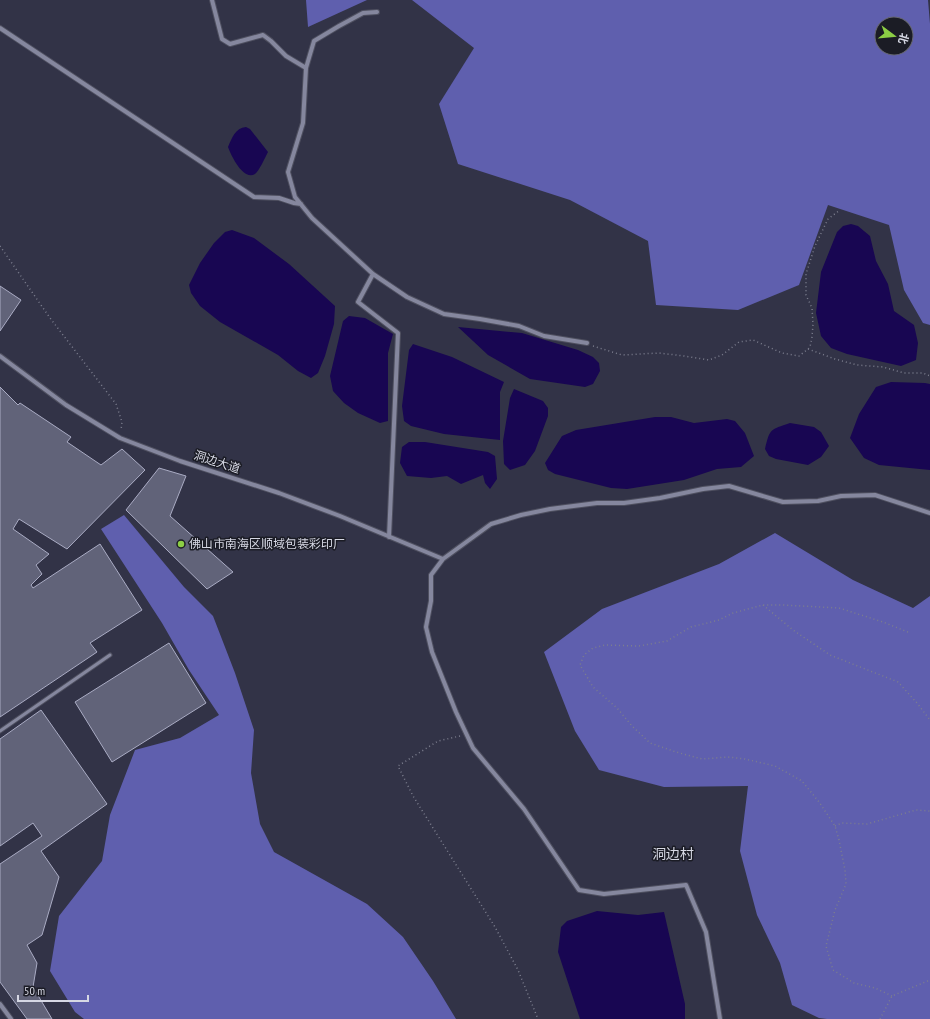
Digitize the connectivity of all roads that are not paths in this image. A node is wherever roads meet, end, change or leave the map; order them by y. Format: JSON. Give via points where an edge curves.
{"nodes":[{"id":1,"x":212,"y":0,"type":"edge"},
{"id":2,"x":377,"y":12,"type":"dead end"},
{"id":3,"x":0,"y":28,"type":"edge"},
{"id":4,"x":306,"y":68,"type":"junction"},
{"id":5,"x":301,"y":204,"type":"junction"},
{"id":6,"x":373,"y":274,"type":"junction"},
{"id":7,"x":586,"y":342,"type":"road end"},
{"id":8,"x":0,"y":356,"type":"edge"},
{"id":9,"x":930,"y":513,"type":"edge"},
{"id":10,"x":389,"y":537,"type":"junction"},
{"id":11,"x":443,"y":559,"type":"junction"},
{"id":12,"x":110,"y":656,"type":"dead end"},
{"id":13,"x":0,"y":731,"type":"edge"},
{"id":14,"x":0,"y":1004,"type":"edge"},
{"id":15,"x":11,"y":1019,"type":"edge"},
{"id":16,"x":720,"y":1019,"type":"edge"}],
"edges":[{"from":1,"to":4,"type":"street","via":[[222,39],[230,44],[263,35],[286,56]]},
{"from":2,"to":4,"type":"street","via":[[363,13],[314,41]]},
{"from":3,"to":5,"type":"street","via":[[254,196],[278,198]]},
{"from":4,"to":5,"type":"street","via":[[303,123],[288,172],[295,197]]},
{"from":5,"to":6,"type":"street","via":[[312,218]]},
{"from":6,"to":7,"type":"street","via":[[407,297],[444,314],[519,326],[544,336]]},
{"from":6,"to":10,"type":"street","via":[[358,302],[398,334]]},
{"from":8,"to":10,"type":"street","name":"洞边大道","via":[[66,405],[120,438],[180,461],[279,492]]},
{"from":9,"to":11,"type":"street","via":[[875,495],[783,502],[728,486],[660,498],[624,503],[597,503],[521,515],[491,524]]},
{"from":10,"to":11,"type":"street","name":"洞边大道"},
{"from":11,"to":16,"type":"street","via":[[431,575],[431,601],[426,627],[432,652],[473,748],[524,809],[579,890],[604,894],[686,885],[706,932]]},
{"from":12,"to":13,"type":"lane"},
{"from":14,"to":15,"type":"street"}]}
